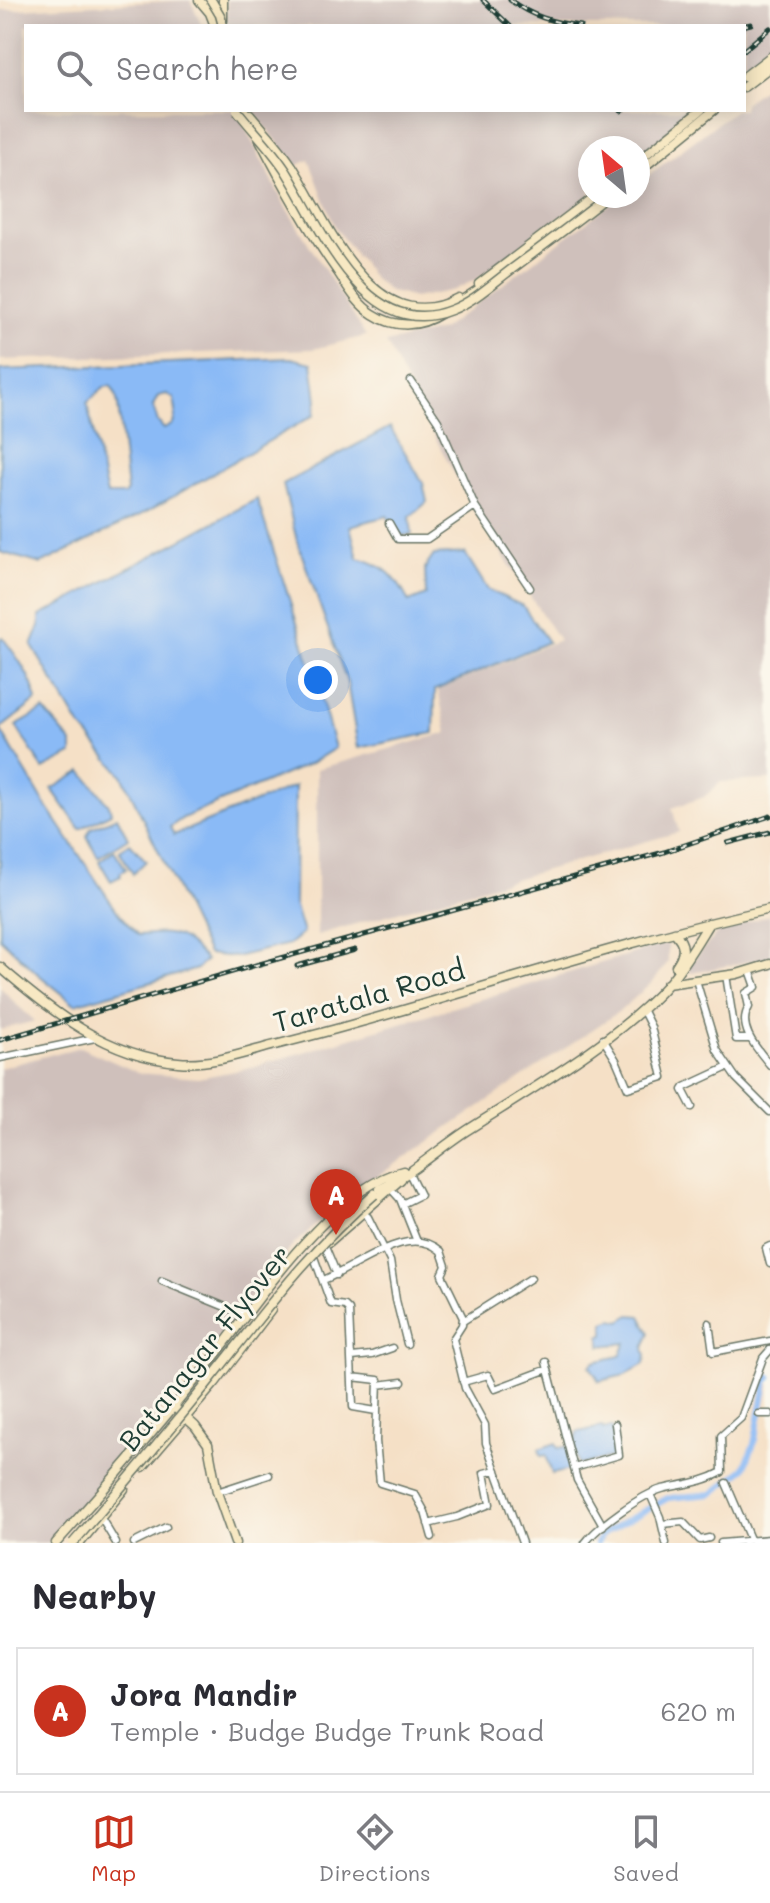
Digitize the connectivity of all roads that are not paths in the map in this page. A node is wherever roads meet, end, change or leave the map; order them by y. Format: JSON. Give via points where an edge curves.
{"nodes":[{"id":1,"x":199,"y":0,"type":"edge"},
{"id":2,"x":211,"y":0,"type":"edge"},
{"id":3,"x":223,"y":0,"type":"edge"},
{"id":4,"x":214,"y":24,"type":"edge"},
{"id":5,"x":222,"y":24,"type":"edge"},
{"id":6,"x":223,"y":24,"type":"edge"},
{"id":7,"x":770,"y":57,"type":"edge"},
{"id":8,"x":770,"y":68,"type":"edge"},
{"id":9,"x":746,"y":75,"type":"edge"},
{"id":10,"x":746,"y":86,"type":"edge"},
{"id":11,"x":239,"y":112,"type":"edge"},
{"id":12,"x":246,"y":112,"type":"edge"},
{"id":13,"x":247,"y":112,"type":"edge"},
{"id":14,"x":699,"y":112,"type":"edge"},
{"id":15,"x":710,"y":112,"type":"edge"},
{"id":16,"x":650,"y":151,"type":"edge"},
{"id":17,"x":650,"y":160,"type":"edge"},
{"id":18,"x":579,"y":208,"type":"edge"},
{"id":19,"x":590,"y":208,"type":"edge"},
{"id":20,"x":590,"y":208,"type":"edge"},
{"id":21,"x":411,"y":381,"type":"dead end"},
{"id":22,"x":475,"y":506,"type":"junction"},
{"id":23,"x":389,"y":523,"type":"dead end"},
{"id":24,"x":530,"y":588,"type":"dead end"},
{"id":25,"x":770,"y":909,"type":"edge"},
{"id":26,"x":709,"y":923,"type":"junction"},
{"id":27,"x":674,"y":932,"type":"junction"},
{"id":28,"x":770,"y":964,"type":"edge"},
{"id":29,"x":0,"y":967,"type":"edge"},
{"id":30,"x":750,"y":970,"type":"junction"},
{"id":31,"x":726,"y":975,"type":"junction"},
{"id":32,"x":667,"y":980,"type":"junction"},
{"id":33,"x":696,"y":980,"type":"junction"},
{"id":34,"x":642,"y":1009,"type":"junction"},
{"id":35,"x":95,"y":1038,"type":"junction"},
{"id":36,"x":603,"y":1039,"type":"junction"},
{"id":37,"x":750,"y":1039,"type":"junction"},
{"id":38,"x":0,"y":1058,"type":"edge"},
{"id":39,"x":770,"y":1065,"type":"edge"},
{"id":40,"x":728,"y":1067,"type":"junction"},
{"id":41,"x":692,"y":1107,"type":"dead end"},
{"id":42,"x":770,"y":1112,"type":"edge"},
{"id":43,"x":404,"y":1174,"type":"junction"},
{"id":44,"x":391,"y":1189,"type":"junction"},
{"id":45,"x":402,"y":1204,"type":"junction"},
{"id":46,"x":362,"y":1212,"type":"junction"},
{"id":47,"x":416,"y":1239,"type":"junction"},
{"id":48,"x":325,"y":1246,"type":"junction"},
{"id":49,"x":770,"y":1246,"type":"edge"},
{"id":50,"x":384,"y":1250,"type":"junction"},
{"id":51,"x":314,"y":1257,"type":"junction"},
{"id":52,"x":770,"y":1264,"type":"edge"},
{"id":53,"x":337,"y":1275,"type":"junction"},
{"id":54,"x":531,"y":1278,"type":"dead end"},
{"id":55,"x":323,"y":1280,"type":"junction"},
{"id":56,"x":162,"y":1281,"type":"dead end"},
{"id":57,"x":245,"y":1315,"type":"junction"},
{"id":58,"x":463,"y":1321,"type":"junction"},
{"id":59,"x":709,"y":1323,"type":"dead end"},
{"id":60,"x":770,"y":1341,"type":"edge"},
{"id":61,"x":407,"y":1344,"type":"dead end"},
{"id":62,"x":392,"y":1348,"type":"dead end"},
{"id":63,"x":770,"y":1350,"type":"edge"},
{"id":64,"x":352,"y":1357,"type":"junction"},
{"id":65,"x":352,"y":1377,"type":"junction"},
{"id":66,"x":402,"y":1382,"type":"dead end"},
{"id":67,"x":463,"y":1382,"type":"junction"},
{"id":68,"x":378,"y":1385,"type":"junction"},
{"id":69,"x":173,"y":1406,"type":"junction"},
{"id":70,"x":376,"y":1411,"type":"junction"},
{"id":71,"x":759,"y":1414,"type":"dead end"},
{"id":72,"x":770,"y":1414,"type":"edge"},
{"id":73,"x":187,"y":1417,"type":"junction"},
{"id":74,"x":615,"y":1424,"type":"dead end"},
{"id":75,"x":574,"y":1468,"type":"junction"},
{"id":76,"x":496,"y":1470,"type":"junction"},
{"id":77,"x":269,"y":1475,"type":"dead end"},
{"id":78,"x":726,"y":1483,"type":"dead end"},
{"id":79,"x":217,"y":1492,"type":"junction"},
{"id":80,"x":650,"y":1495,"type":"junction"},
{"id":81,"x":101,"y":1518,"type":"junction"},
{"id":82,"x":428,"y":1524,"type":"junction"},
{"id":83,"x":662,"y":1524,"type":"junction"},
{"id":84,"x":603,"y":1526,"type":"junction"},
{"id":85,"x":166,"y":1527,"type":"dead end"},
{"id":86,"x":432,"y":1537,"type":"dead end"},
{"id":87,"x":709,"y":1538,"type":"dead end"},
{"id":88,"x":750,"y":1539,"type":"junction"},
{"id":89,"x":770,"y":1539,"type":"edge"},
{"id":90,"x":56,"y":1543,"type":"edge"},
{"id":91,"x":73,"y":1543,"type":"edge"},
{"id":92,"x":80,"y":1543,"type":"edge"},
{"id":93,"x":116,"y":1543,"type":"edge"},
{"id":94,"x":134,"y":1543,"type":"edge"},
{"id":95,"x":235,"y":1543,"type":"edge"},
{"id":96,"x":522,"y":1543,"type":"edge"},
{"id":97,"x":585,"y":1543,"type":"edge"},
{"id":98,"x":666,"y":1543,"type":"edge"},
{"id":99,"x":721,"y":1543,"type":"edge"}],
"edges":[{"from":1,"to":4,"type":"street"},
{"from":2,"to":5,"type":"street","bridge":true},
{"from":3,"to":6,"type":"street"},
{"from":7,"to":9,"type":"street"},
{"from":8,"to":10,"type":"street"},
{"from":11,"to":19,"type":"street","bridge":true,"via":[[275,155],[361,287],[378,303],[407,315],[440,314],[472,299]]},
{"from":12,"to":20,"type":"street","via":[[311,234],[361,305],[391,322],[416,325],[437,317]]},
{"from":13,"to":18,"type":"street","via":[[292,165],[359,273],[377,292],[401,305],[431,308],[453,301]]},
{"from":14,"to":16,"type":"street"},
{"from":15,"to":17,"type":"street"},
{"from":21,"to":22,"type":"street","via":[[438,421]]},
{"from":22,"to":23,"type":"street","via":[[427,539],[401,540]]},
{"from":22,"to":24,"type":"street"},
{"from":25,"to":26,"type":"street","name":"Taratala Road"},
{"from":26,"to":27,"type":"street","name":"Taratala Road"},
{"from":26,"to":32,"type":"street"},
{"from":27,"to":32,"type":"street","via":[[684,947]]},
{"from":27,"to":35,"type":"street","name":"Taratala Road","via":[[211,1061],[151,1058]]},
{"from":28,"to":30,"type":"street"},
{"from":29,"to":35,"type":"street","name":"Taratala Road"},
{"from":30,"to":31,"type":"street"},
{"from":30,"to":37,"type":"street","via":[[756,987],[746,993]]},
{"from":31,"to":33,"type":"street"},
{"from":31,"to":37,"type":"street","via":[[736,1039]]},
{"from":32,"to":33,"type":"street"},
{"from":32,"to":34,"type":"street"},
{"from":32,"to":43,"type":"street","via":[[594,1040]]},
{"from":33,"to":40,"type":"street","via":[[713,1042]]},
{"from":34,"to":36,"type":"street"},
{"from":34,"to":36,"type":"street","via":[[663,1077],[628,1088]]},
{"from":35,"to":38,"type":"street"},
{"from":36,"to":43,"type":"street"},
{"from":37,"to":39,"type":"street"},
{"from":40,"to":41,"type":"street","via":[[685,1087]]},
{"from":40,"to":42,"type":"street"},
{"from":43,"to":44,"type":"street"},
{"from":43,"to":45,"type":"street","via":[[420,1195]]},
{"from":43,"to":57,"type":"street","via":[[379,1179],[339,1211]]},
{"from":43,"to":91,"type":"street","name":"Batanagar Flyover","bridge":true,"via":[[346,1218],[298,1268]]},
{"from":44,"to":45,"type":"street"},
{"from":44,"to":46,"type":"street"},
{"from":45,"to":47,"type":"street"},
{"from":46,"to":48,"type":"street"},
{"from":46,"to":50,"type":"street"},
{"from":47,"to":50,"type":"street"},
{"from":47,"to":58,"type":"street","via":[[441,1251],[446,1266],[442,1275]]},
{"from":48,"to":51,"type":"street"},
{"from":48,"to":53,"type":"street"},
{"from":49,"to":52,"type":"street"},
{"from":50,"to":53,"type":"street"},
{"from":50,"to":61,"type":"street"},
{"from":51,"to":55,"type":"street"},
{"from":51,"to":73,"type":"street"},
{"from":53,"to":55,"type":"street"},
{"from":54,"to":58,"type":"street"},
{"from":55,"to":64,"type":"street","via":[[331,1304],[348,1308]]},
{"from":56,"to":57,"type":"street"},
{"from":57,"to":69,"type":"street"},
{"from":58,"to":67,"type":"street","via":[[453,1339]]},
{"from":59,"to":60,"type":"street","via":[[713,1352]]},
{"from":62,"to":64,"type":"street"},
{"from":63,"to":80,"type":"street","via":[[741,1418],[721,1436],[722,1472]]},
{"from":64,"to":65,"type":"street"},
{"from":65,"to":68,"type":"street","via":[[378,1380]]},
{"from":65,"to":70,"type":"street","via":[[353,1407]]},
{"from":66,"to":68,"type":"street"},
{"from":67,"to":75,"type":"street","via":[[488,1375],[495,1389],[547,1366]]},
{"from":67,"to":76,"type":"street","via":[[485,1425]]},
{"from":68,"to":70,"type":"street"},
{"from":69,"to":73,"type":"street"},
{"from":69,"to":90,"type":"street"},
{"from":70,"to":82,"type":"street","via":[[380,1483],[415,1494]]},
{"from":71,"to":72,"type":"street"},
{"from":73,"to":79,"type":"street","via":[[208,1444]]},
{"from":73,"to":81,"type":"street"},
{"from":74,"to":75,"type":"street","via":[[619,1455]]},
{"from":75,"to":84,"type":"street","via":[[580,1489]]},
{"from":76,"to":82,"type":"street","via":[[484,1473],[490,1504]]},
{"from":76,"to":96,"type":"street"},
{"from":77,"to":79,"type":"street"},
{"from":78,"to":88,"type":"street"},
{"from":79,"to":95,"type":"street"},
{"from":80,"to":83,"type":"street"},
{"from":80,"to":84,"type":"street"},
{"from":81,"to":92,"type":"street"},
{"from":81,"to":93,"type":"street"},
{"from":82,"to":86,"type":"street"},
{"from":83,"to":87,"type":"street","via":[[683,1522],[700,1540]]},
{"from":83,"to":98,"type":"street"},
{"from":84,"to":97,"type":"street"},
{"from":85,"to":94,"type":"street"},
{"from":88,"to":89,"type":"street"},
{"from":88,"to":99,"type":"street"}]}
